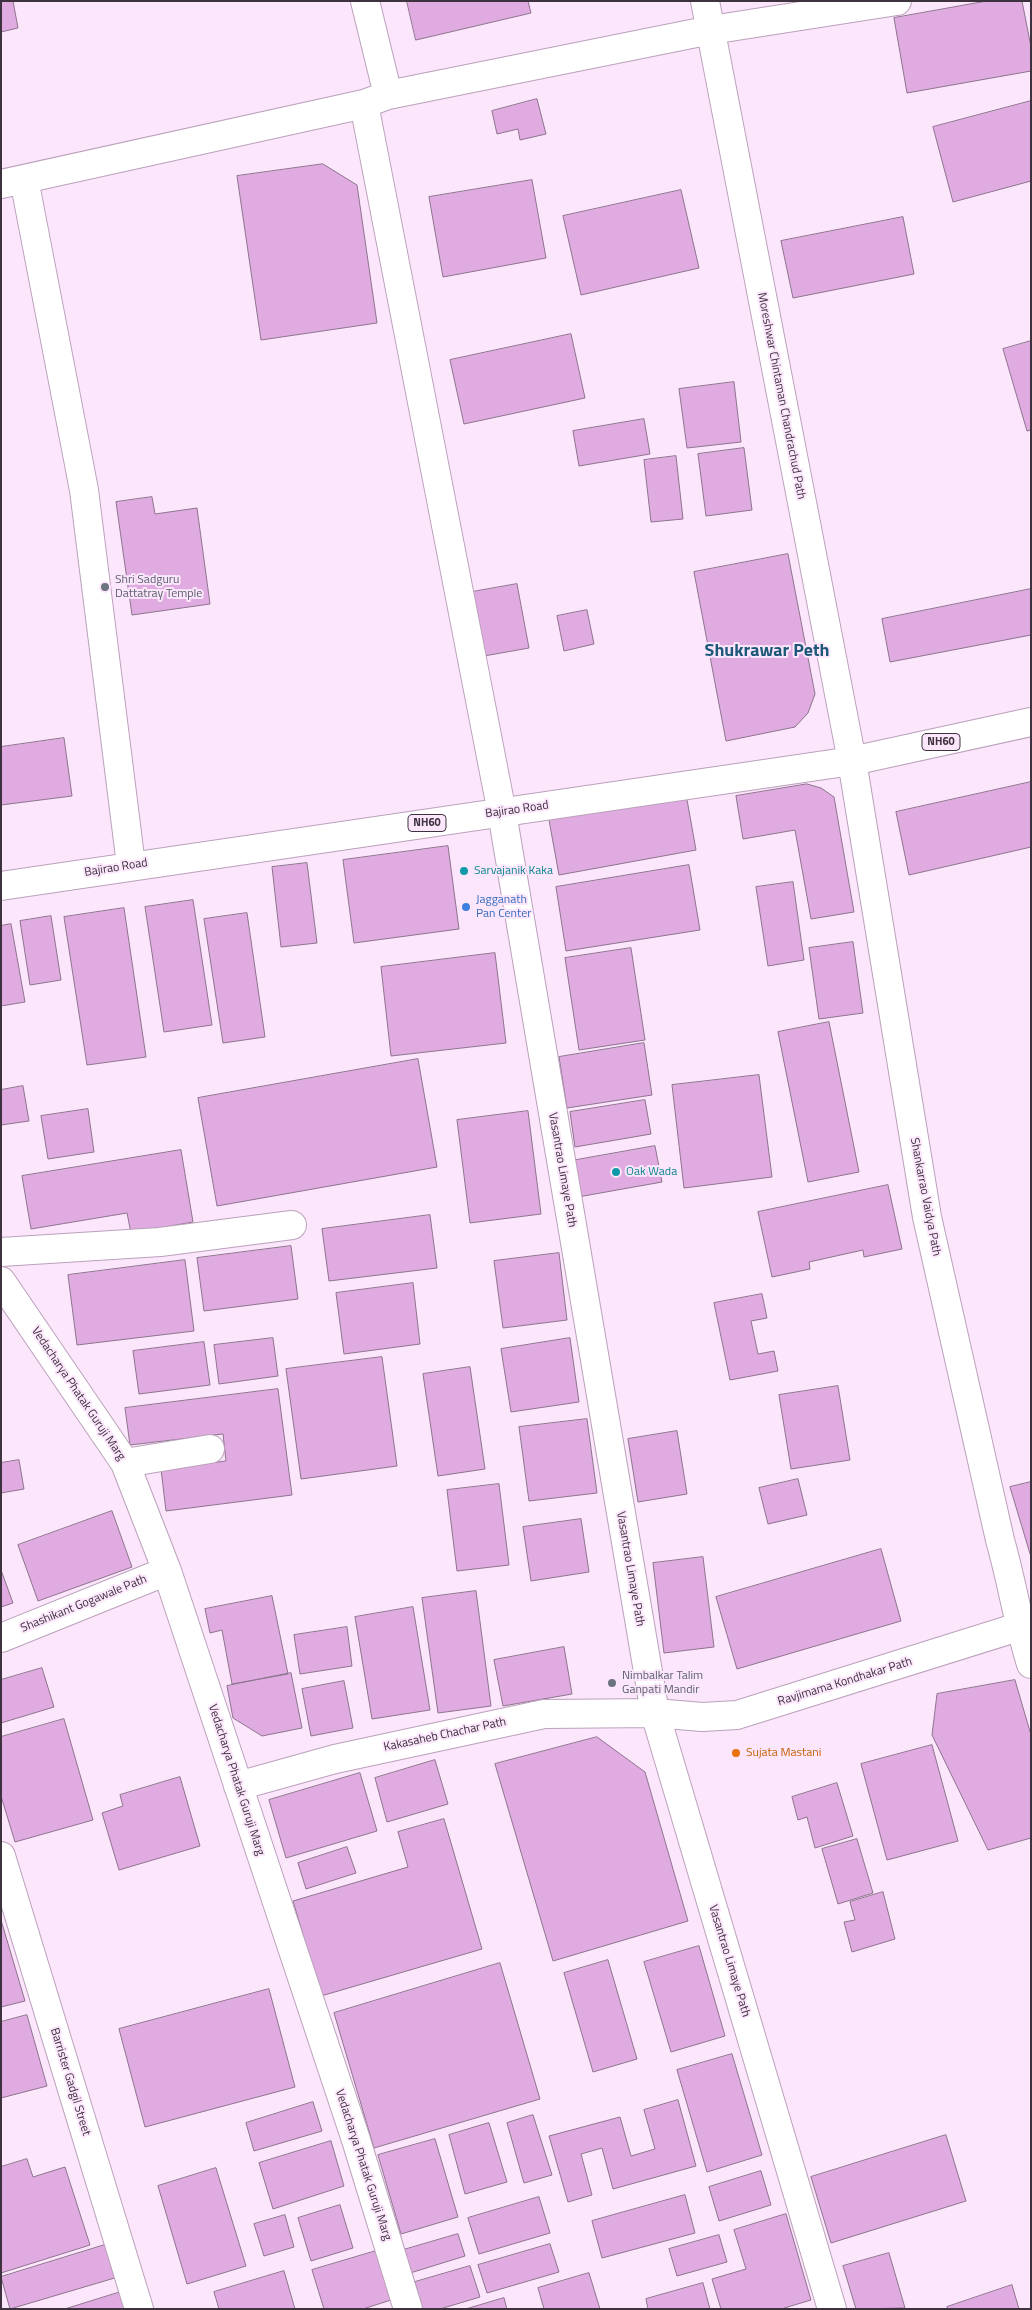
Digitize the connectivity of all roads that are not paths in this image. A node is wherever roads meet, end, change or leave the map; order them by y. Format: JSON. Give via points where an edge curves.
{"nodes":[{"id":1,"x":365,"y":1,"type":"edge"},
{"id":2,"x":705,"y":1,"type":"edge"},
{"id":3,"x":897,"y":1,"type":"edge"},
{"id":4,"x":711,"y":30,"type":"junction"},
{"id":5,"x":376,"y":100,"type":"junction"},
{"id":6,"x":13,"y":181,"type":"edge"},
{"id":7,"x":1031,"y":722,"type":"edge"},
{"id":8,"x":852,"y":761,"type":"junction"},
{"id":9,"x":502,"y":813,"type":"junction"},
{"id":10,"x":131,"y":865,"type":"junction"},
{"id":11,"x":1,"y":886,"type":"edge"},
{"id":12,"x":292,"y":1225,"type":"dead end"},
{"id":13,"x":1,"y":1252,"type":"edge"},
{"id":14,"x":1,"y":1281,"type":"edge"},
{"id":15,"x":210,"y":1449,"type":"dead end"},
{"id":16,"x":125,"y":1463,"type":"junction"},
{"id":17,"x":167,"y":1571,"type":"junction"},
{"id":18,"x":1025,"y":1626,"type":"edge"},
{"id":19,"x":1,"y":1638,"type":"edge"},
{"id":20,"x":1031,"y":1664,"type":"edge"},
{"id":21,"x":655,"y":1713,"type":"junction"},
{"id":22,"x":238,"y":1786,"type":"junction"},
{"id":23,"x":1,"y":1856,"type":"edge"},
{"id":24,"x":139,"y":2309,"type":"edge"},
{"id":25,"x":408,"y":2309,"type":"edge"},
{"id":26,"x":832,"y":2309,"type":"edge"}],
"edges":[{"from":1,"to":5,"type":"main road","name":"Vasantrao Limaye Path"},
{"from":2,"to":4,"type":"main road","name":"Moreshwar Chintaman Chandrachud Path"},
{"from":3,"to":4,"type":"main road"},
{"from":4,"to":5,"type":"main road"},
{"from":4,"to":8,"type":"main road","name":"Moreshwar Chintaman Chandrachud Path"},
{"from":5,"to":6,"type":"main road"},
{"from":5,"to":9,"type":"main road","name":"Vasantrao Limaye Path"},
{"from":6,"to":10,"type":"main road","via":[[84,490]]},
{"from":7,"to":8,"type":"main road","name":"Bajirao Road","number":"NH60"},
{"from":8,"to":9,"type":"main road","name":"Bajirao Road","number":"NH60"},
{"from":8,"to":18,"type":"main road","name":"Shankarrao Vaidya Path","via":[[927,1217],[1000,1540]]},
{"from":9,"to":10,"type":"main road","name":"Bajirao Road","number":"NH60"},
{"from":9,"to":21,"type":"main road","name":"Vasantrao Limaye Path"},
{"from":10,"to":11,"type":"main road","name":"Bajirao Road","number":"NH60"},
{"from":12,"to":13,"type":"main road","via":[[160,1242]]},
{"from":14,"to":16,"type":"main road","name":"Vedacharya Phatak Guruji Marg"},
{"from":15,"to":16,"type":"main road"},
{"from":16,"to":17,"type":"main road","name":"Vedacharya Phatak Guruji Marg"},
{"from":17,"to":19,"type":"main road","name":"Shashikant Gogawale Path"},
{"from":17,"to":22,"type":"main road","name":"Vedacharya Phatak Guruji Marg"},
{"from":18,"to":20,"type":"main road","name":"Shankarrao Vaidya Path"},
{"from":18,"to":21,"type":"main road","name":"Ravjimama Kondhakar Path","via":[[738,1715],[702,1717]]},
{"from":21,"to":22,"type":"main road","name":"Kakasaheb Chachar Path","via":[[544,1714],[335,1759]]},
{"from":21,"to":26,"type":"main road","name":"Vasantrao Limaye Path"},
{"from":22,"to":25,"type":"main road","name":"Vedacharya Phatak Guruji Marg"},
{"from":23,"to":24,"type":"main road","name":"Barrister Gadgil Street"}]}
